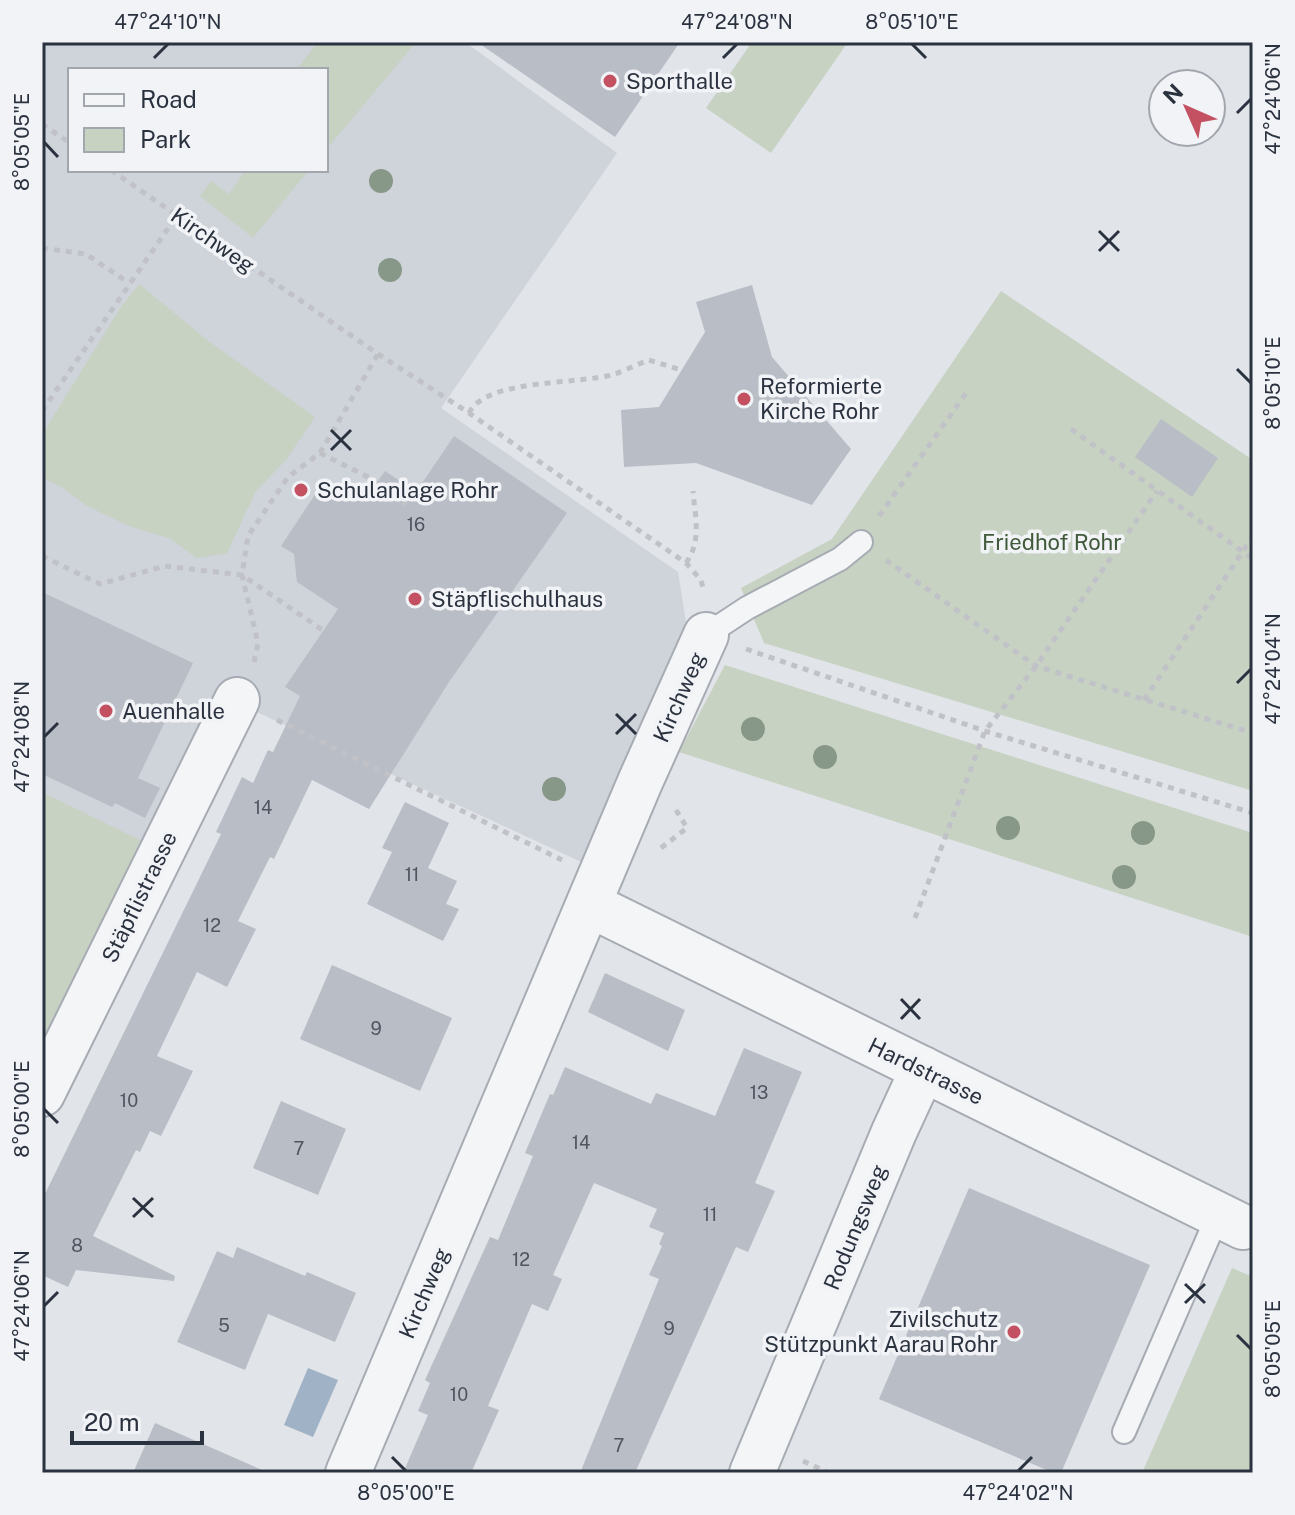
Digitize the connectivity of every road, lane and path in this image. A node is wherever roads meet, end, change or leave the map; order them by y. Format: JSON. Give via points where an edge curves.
{"nodes":[{"id":1,"x":42,"y":124,"type":"edge"},
{"id":2,"x":68,"y":142,"type":"edge"},
{"id":3,"x":114,"y":172,"type":"edge"},
{"id":4,"x":178,"y":214,"type":"junction"},
{"id":5,"x":42,"y":248,"type":"edge"},
{"id":6,"x":129,"y":283,"type":"junction"},
{"id":7,"x":378,"y":354,"type":"junction"},
{"id":8,"x":681,"y":370,"type":"dead end"},
{"id":9,"x":967,"y":392,"type":"dead end"},
{"id":10,"x":42,"y":411,"type":"edge"},
{"id":11,"x":469,"y":413,"type":"junction"},
{"id":12,"x":1071,"y":429,"type":"dead end"},
{"id":13,"x":320,"y":453,"type":"junction"},
{"id":14,"x":693,"y":491,"type":"dead end"},
{"id":15,"x":1157,"y":491,"type":"junction"},
{"id":16,"x":407,"y":505,"type":"dead end"},
{"id":17,"x":1253,"y":536,"type":"edge"},
{"id":18,"x":861,"y":542,"type":"junction"},
{"id":19,"x":1242,"y":552,"type":"junction"},
{"id":20,"x":42,"y":556,"type":"edge"},
{"id":21,"x":1253,"y":559,"type":"edge"},
{"id":22,"x":686,"y":563,"type":"junction"},
{"id":23,"x":242,"y":575,"type":"junction"},
{"id":24,"x":324,"y":631,"type":"dead end"},
{"id":25,"x":706,"y":635,"type":"junction"},
{"id":26,"x":1036,"y":666,"type":"junction"},
{"id":27,"x":237,"y":700,"type":"junction"},
{"id":28,"x":1144,"y":700,"type":"junction"},
{"id":29,"x":985,"y":731,"type":"junction"},
{"id":30,"x":1253,"y":733,"type":"edge"},
{"id":31,"x":1253,"y":813,"type":"edge"},
{"id":32,"x":595,"y":891,"type":"junction"},
{"id":33,"x":915,"y":918,"type":"dead end"},
{"id":34,"x":923,"y":1069,"type":"junction"},
{"id":35,"x":42,"y":1094,"type":"edge"},
{"id":36,"x":1238,"y":1217,"type":"edge"},
{"id":37,"x":1124,"y":1432,"type":"dead end"},
{"id":38,"x":348,"y":1473,"type":"edge"},
{"id":39,"x":752,"y":1473,"type":"edge"}],
"edges":[{"from":1,"to":2,"type":"path"},
{"from":3,"to":4,"type":"path","name":"Kirchweg"},
{"from":4,"to":6,"type":"path"},
{"from":4,"to":7,"type":"path","name":"Kirchweg"},
{"from":5,"to":6,"type":"path","via":[[86,254]]},
{"from":6,"to":10,"type":"path"},
{"from":7,"to":11,"type":"path","name":"Kirchweg"},
{"from":7,"to":13,"type":"path"},
{"from":8,"to":11,"type":"path","via":[[649,360],[614,375],[495,392]]},
{"from":9,"to":18,"type":"path"},
{"from":11,"to":22,"type":"path","name":"Kirchweg"},
{"from":12,"to":15,"type":"path"},
{"from":13,"to":16,"type":"path","via":[[368,477]]},
{"from":13,"to":23,"type":"path","via":[[288,477],[248,536]]},
{"from":14,"to":22,"type":"path","via":[[697,539]]},
{"from":15,"to":19,"type":"path"},
{"from":15,"to":26,"type":"path"},
{"from":17,"to":19,"type":"path"},
{"from":18,"to":25,"type":"lane"},
{"from":18,"to":26,"type":"path"},
{"from":19,"to":21,"type":"path"},
{"from":19,"to":28,"type":"path"},
{"from":20,"to":23,"type":"path","via":[[100,584],[165,566]]},
{"from":22,"to":25,"type":"path","name":"Kirchweg","via":[[701,580],[708,607]]},
{"from":23,"to":24,"type":"path"},
{"from":23,"to":27,"type":"path","via":[[258,643]]},
{"from":25,"to":29,"type":"path"},
{"from":25,"to":32,"type":"street","name":"Kirchweg"},
{"from":26,"to":28,"type":"path"},
{"from":26,"to":29,"type":"path"},
{"from":27,"to":32,"type":"path"},
{"from":27,"to":35,"type":"street","name":"Stäpflistrasse"},
{"from":28,"to":30,"type":"path"},
{"from":29,"to":31,"type":"path"},
{"from":29,"to":33,"type":"path"},
{"from":32,"to":34,"type":"street","name":"Hardstrasse"},
{"from":32,"to":38,"type":"street","name":"Kirchweg"},
{"from":34,"to":36,"type":"street","name":"Hardstrasse"},
{"from":34,"to":39,"type":"street","name":"Rodungsweg"},
{"from":36,"to":37,"type":"lane"}]}
